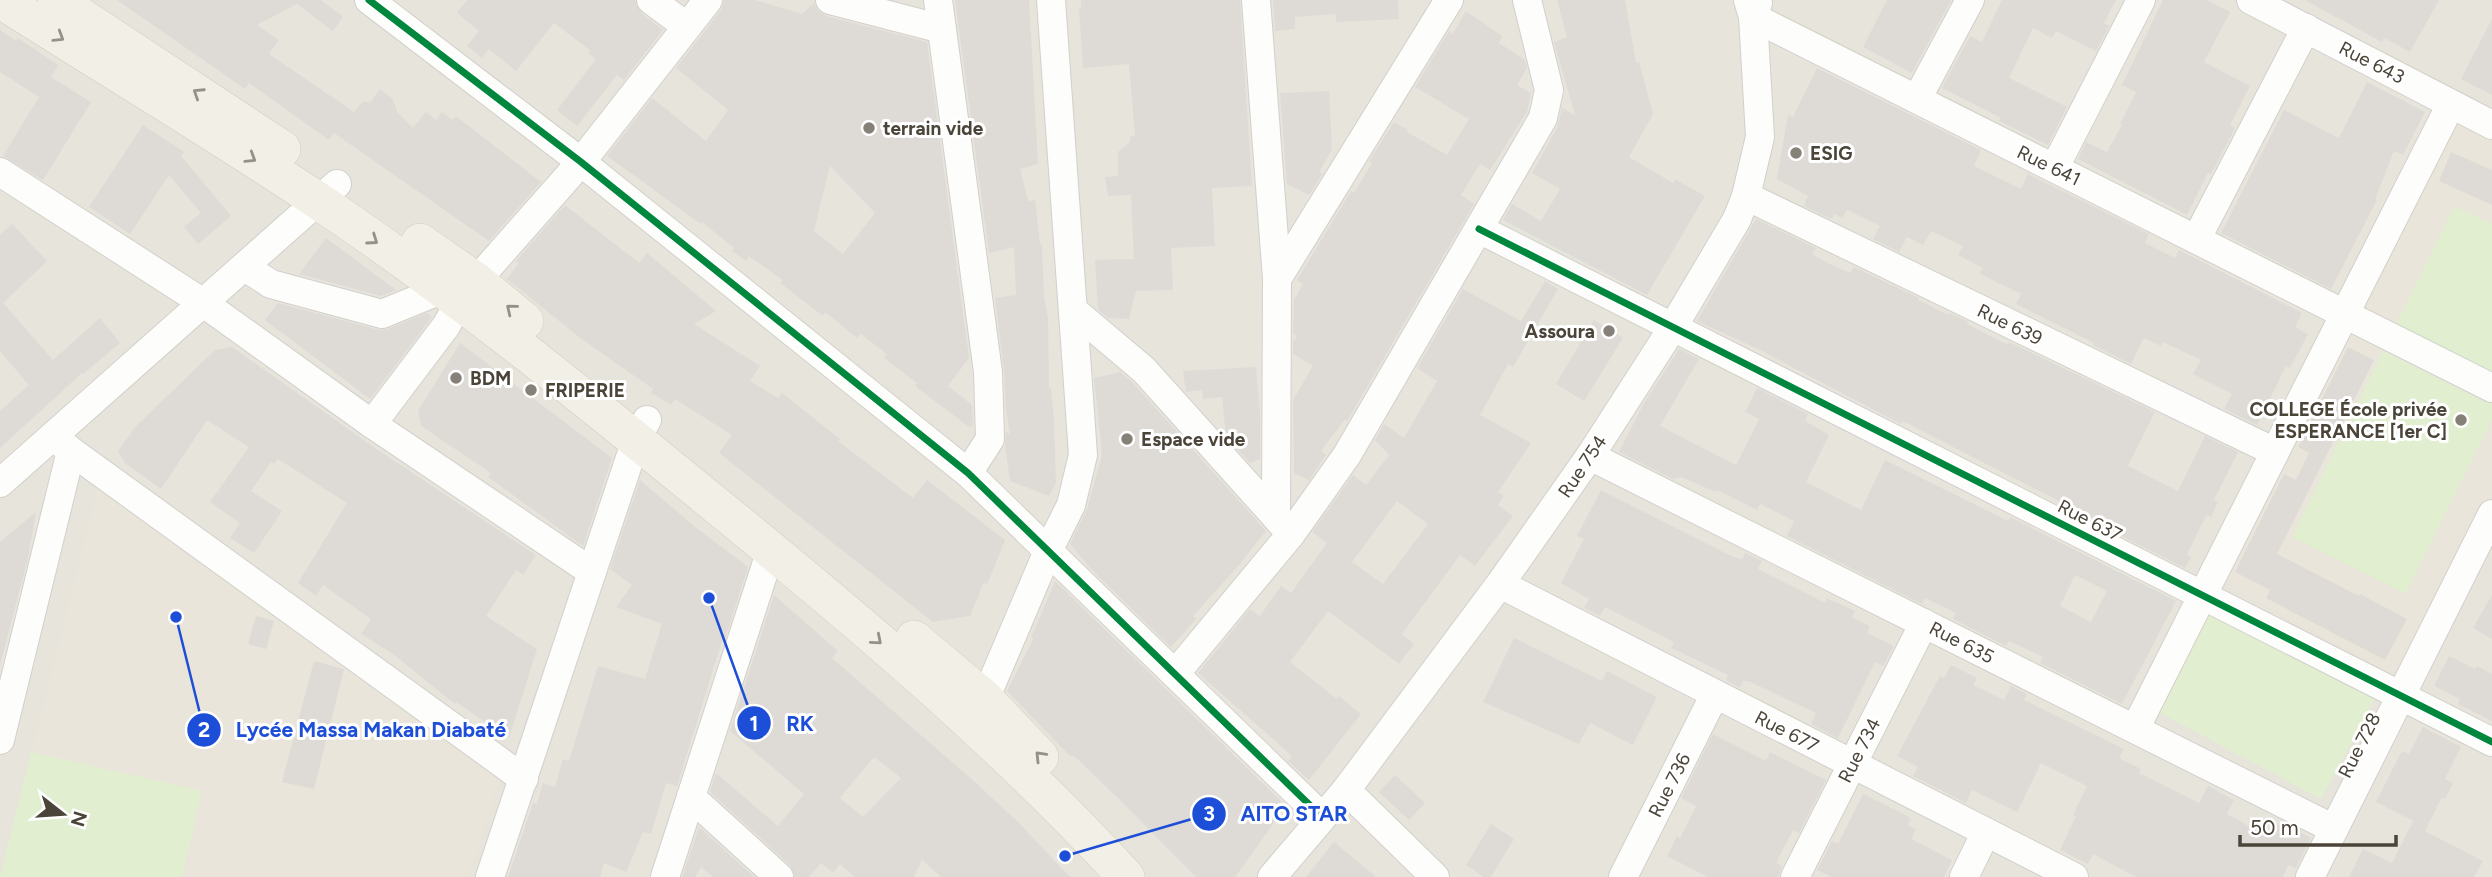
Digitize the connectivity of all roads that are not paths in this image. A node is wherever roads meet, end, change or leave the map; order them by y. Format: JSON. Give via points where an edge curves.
{"nodes":[{"id":1,"x":1,"y":0,"type":"edge"},
{"id":2,"x":56,"y":0,"type":"edge"},
{"id":3,"x":369,"y":0,"type":"edge"},
{"id":4,"x":651,"y":0,"type":"edge"},
{"id":5,"x":708,"y":0,"type":"edge"},
{"id":6,"x":830,"y":0,"type":"edge"},
{"id":7,"x":938,"y":0,"type":"edge"},
{"id":8,"x":1051,"y":0,"type":"edge"},
{"id":9,"x":1256,"y":0,"type":"edge"},
{"id":10,"x":1449,"y":0,"type":"edge"},
{"id":11,"x":1527,"y":0,"type":"edge"},
{"id":12,"x":1970,"y":0,"type":"edge"},
{"id":13,"x":2141,"y":0,"type":"edge"},
{"id":14,"x":2251,"y":0,"type":"edge"},
{"id":15,"x":1753,"y":6,"type":"edge"},
{"id":16,"x":686,"y":26,"type":"junction"},
{"id":17,"x":2306,"y":28,"type":"junction"},
{"id":18,"x":942,"y":29,"type":"junction"},
{"id":19,"x":1917,"y":99,"type":"junction"},
{"id":20,"x":2451,"y":104,"type":"junction"},
{"id":21,"x":2492,"y":125,"type":"edge"},
{"id":22,"x":581,"y":162,"type":"junction"},
{"id":23,"x":2055,"y":167,"type":"junction"},
{"id":24,"x":5,"y":182,"type":"edge"},
{"id":25,"x":327,"y":192,"type":"junction"},
{"id":26,"x":1746,"y":197,"type":"junction"},
{"id":27,"x":1479,"y":229,"type":"junction"},
{"id":28,"x":2197,"y":239,"type":"junction"},
{"id":29,"x":245,"y":268,"type":"junction"},
{"id":30,"x":1277,"y":279,"type":"junction"},
{"id":31,"x":460,"y":290,"type":"junction"},
{"id":32,"x":202,"y":302,"type":"junction"},
{"id":33,"x":1073,"y":310,"type":"junction"},
{"id":34,"x":2346,"y":313,"type":"junction"},
{"id":35,"x":1674,"y":327,"type":"junction"},
{"id":36,"x":2492,"y":388,"type":"edge"},
{"id":37,"x":372,"y":424,"type":"junction"},
{"id":38,"x":642,"y":430,"type":"junction"},
{"id":39,"x":62,"y":443,"type":"junction"},
{"id":40,"x":2275,"y":452,"type":"junction"},
{"id":41,"x":1590,"y":456,"type":"junction"},
{"id":42,"x":968,"y":473,"type":"junction"},
{"id":43,"x":0,"y":483,"type":"edge"},
{"id":44,"x":2492,"y":514,"type":"edge"},
{"id":45,"x":1284,"y":525,"type":"junction"},
{"id":46,"x":771,"y":550,"type":"junction"},
{"id":47,"x":1048,"y":551,"type":"junction"},
{"id":48,"x":592,"y":572,"type":"junction"},
{"id":49,"x":1500,"y":584,"type":"junction"},
{"id":50,"x":2203,"y":595,"type":"junction"},
{"id":51,"x":1924,"y":623,"type":"junction"},
{"id":52,"x":1175,"y":674,"type":"junction"},
{"id":53,"x":1715,"y":694,"type":"junction"},
{"id":54,"x":2401,"y":695,"type":"junction"},
{"id":55,"x":977,"y":710,"type":"junction"},
{"id":56,"x":2135,"y":729,"type":"junction"},
{"id":57,"x":0,"y":740,"type":"edge"},
{"id":58,"x":2492,"y":742,"type":"edge"},
{"id":59,"x":1852,"y":764,"type":"junction"},
{"id":60,"x":524,"y":779,"type":"junction"},
{"id":61,"x":1346,"y":790,"type":"junction"},
{"id":62,"x":691,"y":797,"type":"junction"},
{"id":63,"x":1321,"y":816,"type":"junction"},
{"id":64,"x":2334,"y":829,"type":"junction"},
{"id":65,"x":1986,"y":832,"type":"junction"},
{"id":66,"x":490,"y":877,"type":"edge"},
{"id":67,"x":665,"y":877,"type":"edge"},
{"id":68,"x":779,"y":877,"type":"edge"},
{"id":69,"x":1126,"y":877,"type":"edge"},
{"id":70,"x":1154,"y":877,"type":"edge"},
{"id":71,"x":1272,"y":877,"type":"edge"},
{"id":72,"x":1435,"y":877,"type":"edge"},
{"id":73,"x":1623,"y":877,"type":"edge"},
{"id":74,"x":1796,"y":877,"type":"edge"},
{"id":75,"x":1964,"y":877,"type":"edge"},
{"id":76,"x":2074,"y":877,"type":"edge"},
{"id":77,"x":2310,"y":877,"type":"edge"}],
"edges":[{"from":1,"to":25,"type":"main road","one_way":true},
{"from":25,"to":2,"type":"main road","one_way":true},
{"from":3,"to":22,"type":"street"},
{"from":4,"to":16,"type":"street"},
{"from":5,"to":16,"type":"street"},
{"from":6,"to":18,"type":"street"},
{"from":7,"to":18,"type":"street"},
{"from":8,"to":33,"type":"street"},
{"from":9,"to":30,"type":"street"},
{"from":10,"to":30,"type":"street"},
{"from":11,"to":27,"type":"street","via":[[1549,90],[1543,118]]},
{"from":12,"to":19,"type":"street"},
{"from":13,"to":23,"type":"street"},
{"from":14,"to":17,"type":"street","name":"Rue 643"},
{"from":15,"to":19,"type":"street","name":"Rue 641"},
{"from":15,"to":26,"type":"street","name":"Rue 754","via":[[1760,137]]},
{"from":16,"to":22,"type":"street"},
{"from":17,"to":20,"type":"street","name":"Rue 643"},
{"from":17,"to":28,"type":"street"},
{"from":18,"to":42,"type":"street","via":[[988,372],[990,439]]},
{"from":19,"to":23,"type":"street","name":"Rue 641"},
{"from":20,"to":21,"type":"street","name":"Rue 643"},
{"from":20,"to":34,"type":"street"},
{"from":22,"to":31,"type":"street"},
{"from":22,"to":42,"type":"street"},
{"from":23,"to":28,"type":"street","name":"Rue 641"},
{"from":24,"to":32,"type":"street"},
{"from":25,"to":29,"type":"street"},
{"from":25,"to":31,"type":"main road"},
{"from":26,"to":35,"type":"street","name":"Rue 754"},
{"from":26,"to":40,"type":"street","name":"Rue 639"},
{"from":27,"to":35,"type":"street","name":"Rue 637"},
{"from":27,"to":45,"type":"street","via":[[1347,455]]},
{"from":28,"to":34,"type":"street","name":"Rue 641"},
{"from":29,"to":31,"type":"street","via":[[271,284],[383,314]]},
{"from":29,"to":32,"type":"street"},
{"from":30,"to":45,"type":"street"},
{"from":31,"to":37,"type":"street","via":[[446,326]]},
{"from":31,"to":38,"type":"main road"},
{"from":32,"to":37,"type":"street"},
{"from":32,"to":39,"type":"street"},
{"from":33,"to":45,"type":"street","via":[[1144,370]]},
{"from":33,"to":47,"type":"street","via":[[1083,455],[1071,505]]},
{"from":34,"to":36,"type":"street","name":"Rue 641"},
{"from":34,"to":40,"type":"street"},
{"from":35,"to":41,"type":"street","name":"Rue 754"},
{"from":35,"to":50,"type":"street","name":"Rue 637"},
{"from":37,"to":48,"type":"street"},
{"from":38,"to":46,"type":"main road"},
{"from":38,"to":48,"type":"street"},
{"from":38,"to":55,"type":"main road","via":[[820,560]]},
{"from":39,"to":43,"type":"street"},
{"from":39,"to":57,"type":"street"},
{"from":39,"to":60,"type":"street"},
{"from":40,"to":50,"type":"street"},
{"from":41,"to":49,"type":"street","name":"Rue 754"},
{"from":41,"to":51,"type":"street","name":"Rue 635"},
{"from":42,"to":47,"type":"street"},
{"from":44,"to":54,"type":"street","name":"Rue 728"},
{"from":45,"to":52,"type":"street"},
{"from":46,"to":55,"type":"main road","one_way":true},
{"from":46,"to":62,"type":"street"},
{"from":47,"to":52,"type":"street"},
{"from":47,"to":55,"type":"street"},
{"from":48,"to":60,"type":"street"},
{"from":49,"to":53,"type":"street","name":"Rue 677"},
{"from":49,"to":61,"type":"street","name":"Rue 754"},
{"from":50,"to":54,"type":"street","name":"Rue 637"},
{"from":50,"to":56,"type":"street"},
{"from":51,"to":56,"type":"street","name":"Rue 635"},
{"from":51,"to":59,"type":"street","name":"Rue 734"},
{"from":52,"to":63,"type":"street"},
{"from":53,"to":59,"type":"street","name":"Rue 677"},
{"from":53,"to":73,"type":"street","name":"Rue 736"},
{"from":54,"to":58,"type":"street","name":"Rue 637"},
{"from":54,"to":64,"type":"street","name":"Rue 728"},
{"from":55,"to":69,"type":"main road"},
{"from":70,"to":55,"type":"main road","one_way":true},
{"from":56,"to":64,"type":"street","name":"Rue 635"},
{"from":59,"to":65,"type":"street","name":"Rue 677"},
{"from":59,"to":74,"type":"street","name":"Rue 734"},
{"from":60,"to":66,"type":"street"},
{"from":61,"to":63,"type":"street","name":"Rue 754"},
{"from":61,"to":72,"type":"street"},
{"from":62,"to":67,"type":"street"},
{"from":62,"to":68,"type":"street"},
{"from":63,"to":71,"type":"street","name":"Rue 754"},
{"from":64,"to":77,"type":"street","name":"Rue 728"},
{"from":65,"to":75,"type":"street"},
{"from":65,"to":76,"type":"street","name":"Rue 677"}]}
